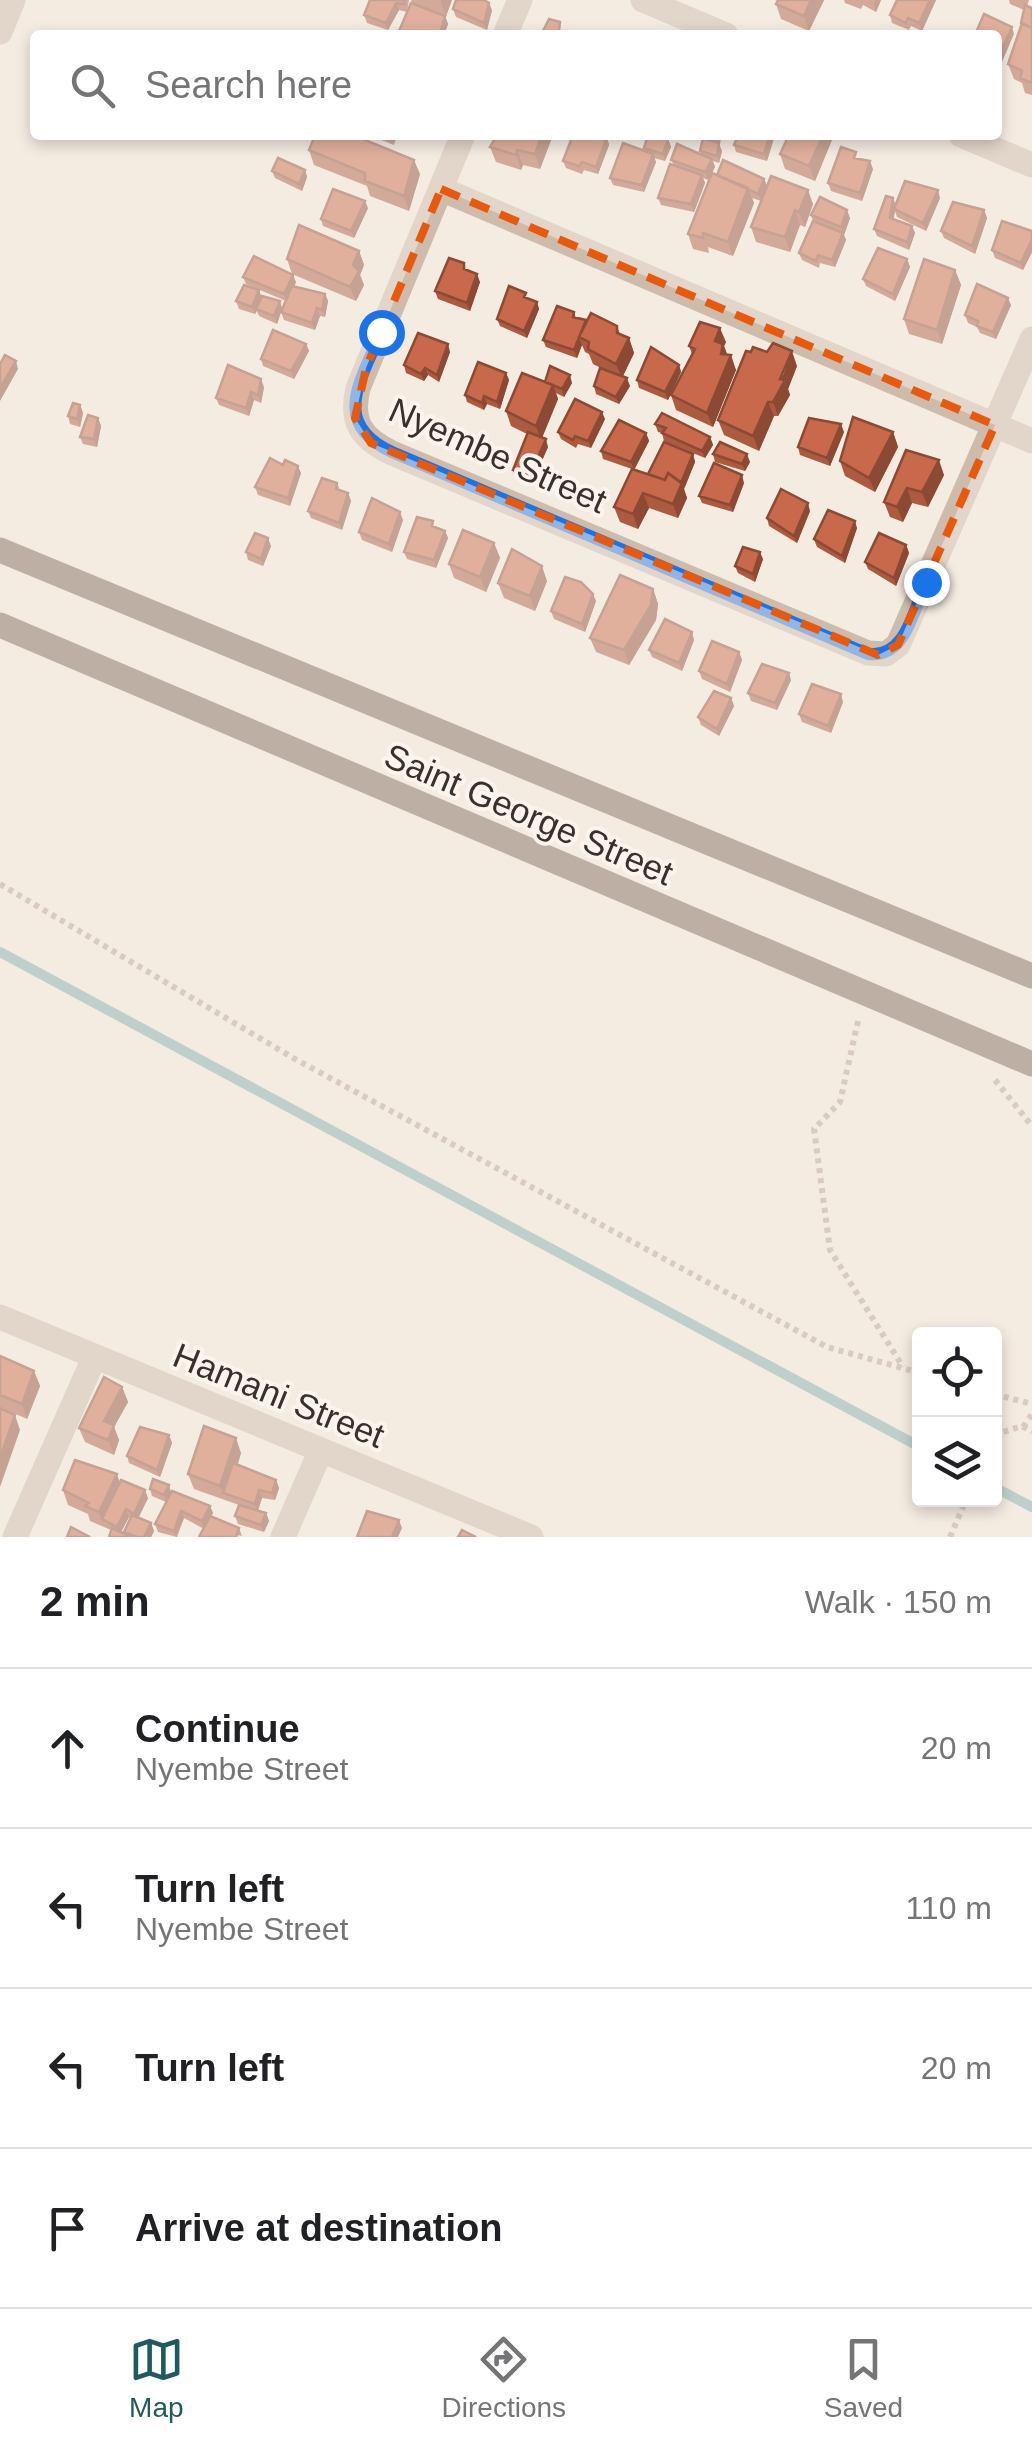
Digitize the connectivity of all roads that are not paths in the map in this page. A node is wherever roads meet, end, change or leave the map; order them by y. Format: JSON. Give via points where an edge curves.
{"nodes":[{"id":1,"x":13,"y":0,"type":"edge"},
{"id":2,"x":520,"y":0,"type":"edge"},
{"id":3,"x":643,"y":0,"type":"edge"},
{"id":4,"x":507,"y":30,"type":"edge"},
{"id":5,"x":714,"y":30,"type":"edge"},
{"id":6,"x":0,"y":32,"type":"edge"},
{"id":7,"x":462,"y":140,"type":"edge"},
{"id":8,"x":973,"y":140,"type":"edge"},
{"id":9,"x":1032,"y":165,"type":"edge"},
{"id":10,"x":441,"y":189,"type":"junction"},
{"id":11,"x":1032,"y":338,"type":"edge"},
{"id":12,"x":995,"y":426,"type":"junction"},
{"id":13,"x":1032,"y":441,"type":"edge"},
{"id":14,"x":0,"y":550,"type":"edge"},
{"id":15,"x":0,"y":624,"type":"edge"},
{"id":16,"x":1032,"y":976,"type":"edge"},
{"id":17,"x":1032,"y":1064,"type":"edge"},
{"id":18,"x":0,"y":1317,"type":"edge"},
{"id":19,"x":94,"y":1358,"type":"junction"},
{"id":20,"x":321,"y":1450,"type":"junction"},
{"id":21,"x":15,"y":1537,"type":"edge"},
{"id":22,"x":283,"y":1537,"type":"edge"},
{"id":23,"x":532,"y":1537,"type":"edge"}],
"edges":[{"from":1,"to":6,"type":"street"},
{"from":2,"to":4,"type":"street"},
{"from":3,"to":5,"type":"street"},
{"from":7,"to":10,"type":"street","name":"Nyembe Street"},
{"from":8,"to":9,"type":"street"},
{"from":10,"to":12,"type":"street"},
{"from":10,"to":12,"type":"street","name":"Nyembe Street","via":[[354,404],[358,429],[392,452],[878,654],[898,645]]},
{"from":11,"to":12,"type":"street"},
{"from":12,"to":13,"type":"street"},
{"from":14,"to":16,"type":"main road","name":"Saint George Street"},
{"from":15,"to":17,"type":"main road","name":"Saint George Street"},
{"from":18,"to":19,"type":"street","name":"Hamani Street"},
{"from":19,"to":20,"type":"street","name":"Hamani Street"},
{"from":19,"to":21,"type":"street"},
{"from":20,"to":22,"type":"street"},
{"from":20,"to":23,"type":"street","name":"Hamani Street"}]}
